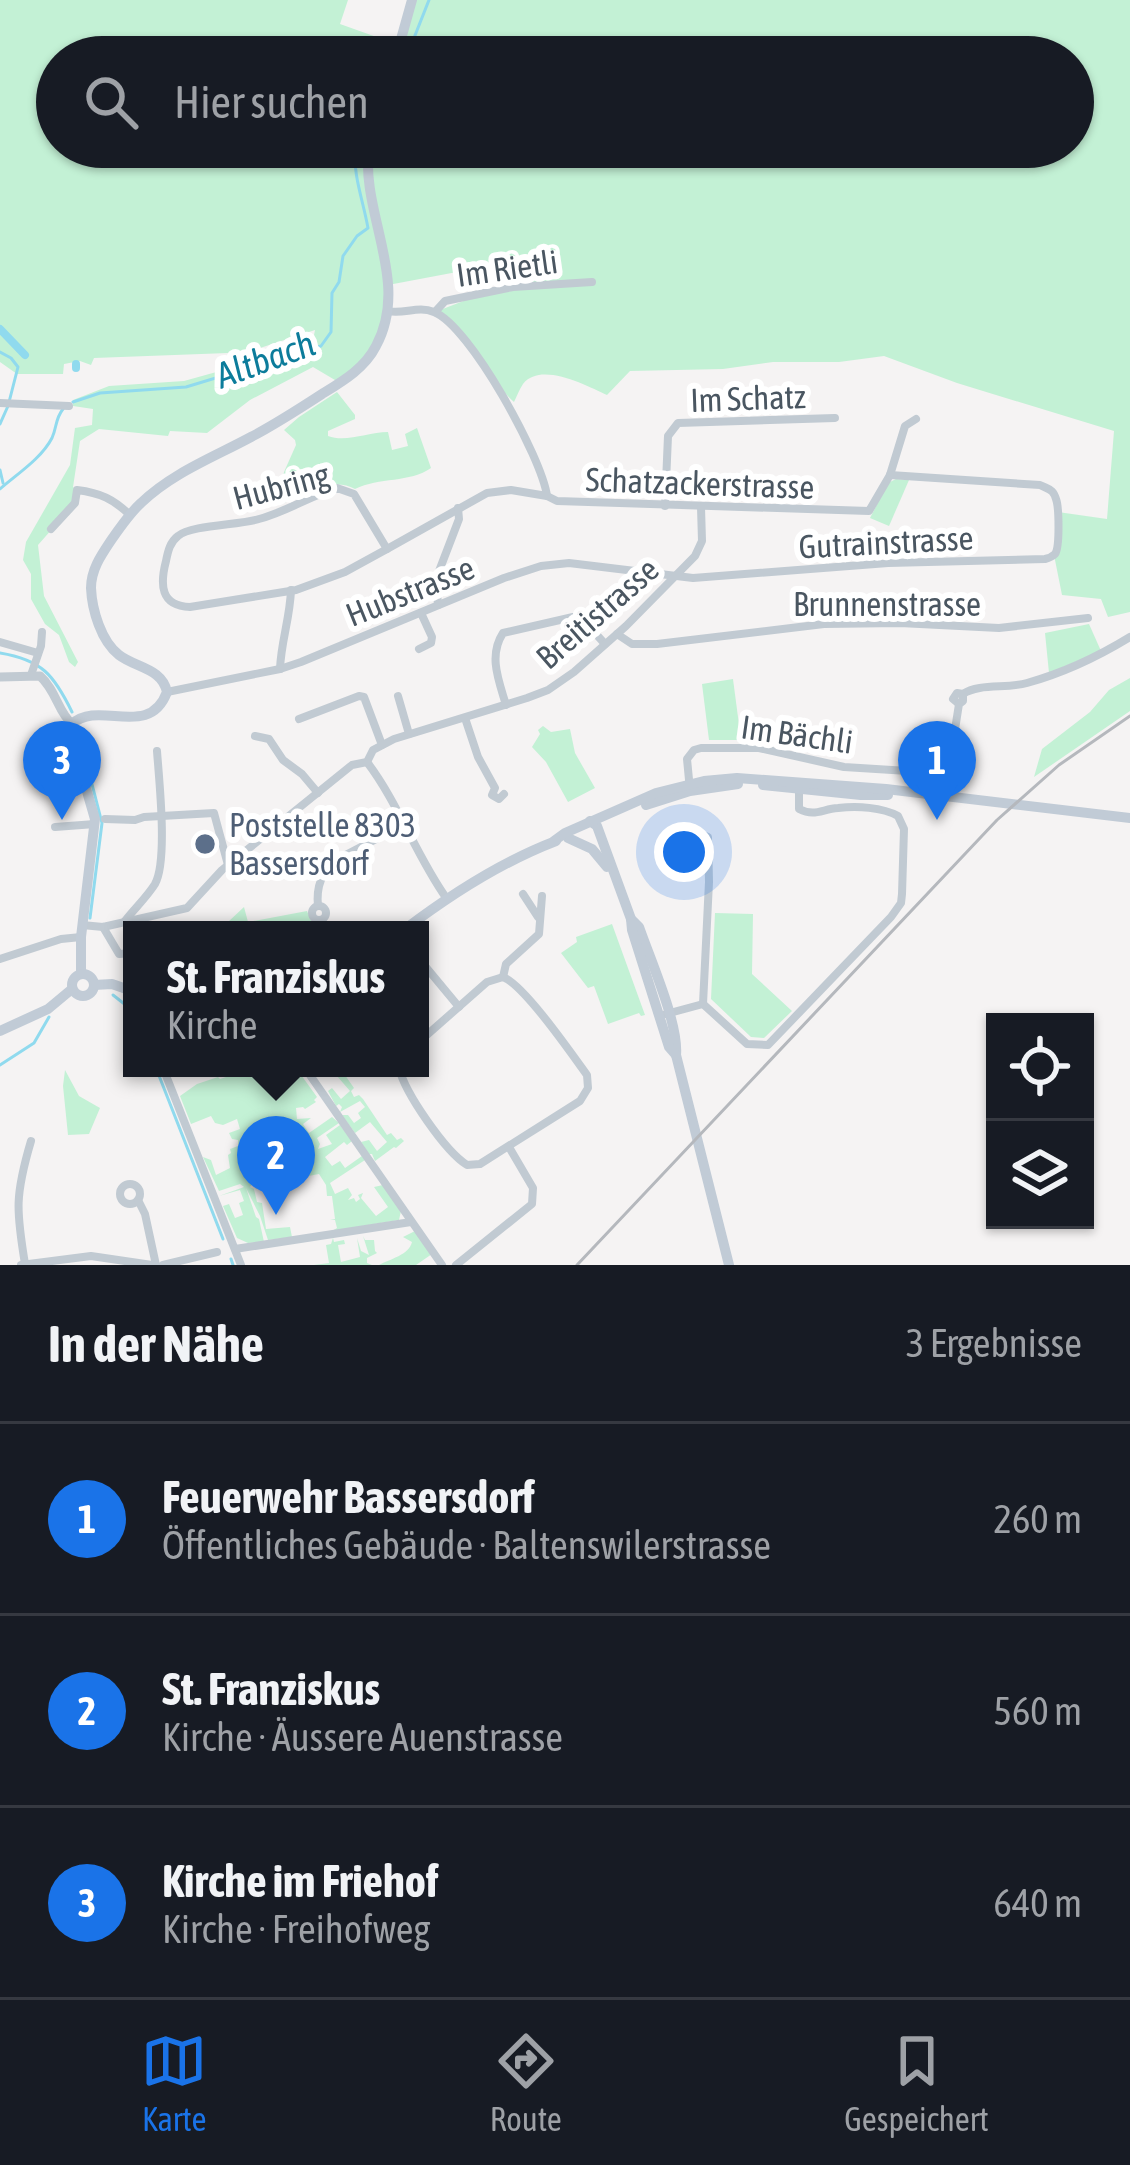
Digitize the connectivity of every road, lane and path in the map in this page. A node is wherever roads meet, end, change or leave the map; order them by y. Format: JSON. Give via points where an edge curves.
{"nodes":[{"id":1,"x":412,"y":0,"type":"edge"},
{"id":2,"x":402,"y":36,"type":"edge"},
{"id":3,"x":370,"y":168,"type":"edge"},
{"id":4,"x":592,"y":282,"type":"dead end"},
{"id":5,"x":388,"y":310,"type":"junction"},
{"id":6,"x":435,"y":312,"type":"junction"},
{"id":7,"x":6,"y":403,"type":"edge"},
{"id":8,"x":69,"y":406,"type":"dead end"},
{"id":9,"x":835,"y":418,"type":"dead end"},
{"id":10,"x":916,"y":419,"type":"dead end"},
{"id":11,"x":890,"y":475,"type":"junction"},
{"id":12,"x":547,"y":496,"type":"junction"},
{"id":13,"x":665,"y":506,"type":"junction"},
{"id":14,"x":701,"y":507,"type":"junction"},
{"id":15,"x":458,"y":508,"type":"junction"},
{"id":16,"x":130,"y":514,"type":"junction"},
{"id":17,"x":51,"y":529,"type":"dead end"},
{"id":18,"x":386,"y":549,"type":"junction"},
{"id":19,"x":675,"y":577,"type":"junction"},
{"id":20,"x":291,"y":590,"type":"junction"},
{"id":21,"x":438,"y":605,"type":"junction"},
{"id":22,"x":421,"y":612,"type":"junction"},
{"id":23,"x":1088,"y":618,"type":"dead end"},
{"id":24,"x":42,"y":632,"type":"dead end"},
{"id":25,"x":617,"y":634,"type":"junction"},
{"id":26,"x":1130,"y":637,"type":"edge"},
{"id":27,"x":0,"y":642,"type":"edge"},
{"id":28,"x":605,"y":645,"type":"junction"},
{"id":29,"x":419,"y":649,"type":"dead end"},
{"id":30,"x":34,"y":663,"type":"junction"},
{"id":31,"x":280,"y":669,"type":"junction"},
{"id":32,"x":0,"y":676,"type":"edge"},
{"id":33,"x":167,"y":692,"type":"junction"},
{"id":34,"x":398,"y":696,"type":"dead end"},
{"id":35,"x":506,"y":705,"type":"junction"},
{"id":36,"x":465,"y":718,"type":"junction"},
{"id":37,"x":299,"y":719,"type":"dead end"},
{"id":38,"x":72,"y":724,"type":"junction"},
{"id":39,"x":409,"y":734,"type":"junction"},
{"id":40,"x":255,"y":736,"type":"dead end"},
{"id":41,"x":382,"y":745,"type":"junction"},
{"id":42,"x":157,"y":751,"type":"dead end"},
{"id":43,"x":367,"y":762,"type":"junction"},
{"id":44,"x":800,"y":785,"type":"junction"},
{"id":45,"x":495,"y":788,"type":"dead end"},
{"id":46,"x":689,"y":788,"type":"junction"},
{"id":47,"x":318,"y":793,"type":"junction"},
{"id":48,"x":162,"y":817,"type":"junction"},
{"id":49,"x":1130,"y":818,"type":"edge"},
{"id":50,"x":100,"y":822,"type":"junction"},
{"id":51,"x":403,"y":825,"type":"junction"},
{"id":52,"x":592,"y":825,"type":"junction"},
{"id":53,"x":55,"y":827,"type":"dead end"},
{"id":54,"x":698,"y":833,"type":"dead end"},
{"id":55,"x":568,"y":838,"type":"junction"},
{"id":56,"x":554,"y":842,"type":"junction"},
{"id":57,"x":600,"y":855,"type":"junction"},
{"id":58,"x":228,"y":865,"type":"junction"},
{"id":59,"x":612,"y":874,"type":"junction"},
{"id":60,"x":524,"y":893,"type":"dead end"},
{"id":61,"x":542,"y":896,"type":"dead end"},
{"id":62,"x":447,"y":899,"type":"junction"},
{"id":63,"x":318,"y":906,"type":"dead end"},
{"id":64,"x":539,"y":918,"type":"junction"},
{"id":65,"x":125,"y":921,"type":"joint"},
{"id":66,"x":416,"y":921,"type":"edge"},
{"id":67,"x":123,"y":922,"type":"edge"},
{"id":68,"x":103,"y":927,"type":"junction"},
{"id":69,"x":81,"y":931,"type":"junction"},
{"id":70,"x":123,"y":954,"type":"edge"},
{"id":71,"x":0,"y":959,"type":"edge"},
{"id":72,"x":429,"y":971,"type":"edge"},
{"id":73,"x":81,"y":974,"type":"junction"},
{"id":74,"x":502,"y":977,"type":"junction"},
{"id":75,"x":94,"y":985,"type":"junction"},
{"id":76,"x":123,"y":988,"type":"edge"},
{"id":77,"x":72,"y":989,"type":"junction"},
{"id":78,"x":703,"y":1004,"type":"junction"},
{"id":79,"x":459,"y":1006,"type":"junction"},
{"id":80,"x":664,"y":1015,"type":"junction"},
{"id":81,"x":0,"y":1031,"type":"edge"},
{"id":82,"x":429,"y":1033,"type":"edge"},
{"id":83,"x":167,"y":1077,"type":"edge"},
{"id":84,"x":311,"y":1077,"type":"edge"},
{"id":85,"x":402,"y":1077,"type":"edge"},
{"id":86,"x":31,"y":1142,"type":"dead end"},
{"id":87,"x":509,"y":1147,"type":"junction"},
{"id":88,"x":138,"y":1200,"type":"dead end"},
{"id":89,"x":412,"y":1222,"type":"junction"},
{"id":90,"x":235,"y":1249,"type":"junction"},
{"id":91,"x":218,"y":1252,"type":"dead end"},
{"id":92,"x":197,"y":1262,"type":"edge"},
{"id":93,"x":23,"y":1265,"type":"edge"},
{"id":94,"x":157,"y":1265,"type":"edge"},
{"id":95,"x":242,"y":1265,"type":"edge"},
{"id":96,"x":442,"y":1265,"type":"edge"},
{"id":97,"x":456,"y":1265,"type":"edge"},
{"id":98,"x":726,"y":1265,"type":"edge"}],
"edges":[{"from":1,"to":2,"type":"main road"},
{"from":3,"to":5,"type":"main road"},
{"from":4,"to":6,"type":"street","name":"Im Rietli","via":[[513,287],[445,302]]},
{"from":5,"to":6,"type":"street"},
{"from":5,"to":16,"type":"main road","via":[[377,345],[354,373],[182,473]]},
{"from":6,"to":12,"type":"street","name":"Schatzackerstrasse","via":[[506,400]]},
{"from":7,"to":8,"type":"street"},
{"from":9,"to":13,"type":"street","name":"Im Schatz","via":[[678,422],[668,436]]},
{"from":10,"to":11,"type":"street","name":"Schatzackerstrasse","via":[[905,426]]},
{"from":11,"to":14,"type":"street","name":"Schatzackerstrasse","via":[[869,512]]},
{"from":11,"to":19,"type":"street","name":"Gutrainstrasse","via":[[1040,485],[1054,493],[1058,547],[1046,560]]},
{"from":12,"to":13,"type":"street","name":"Schatzackerstrasse"},
{"from":12,"to":15,"type":"street","via":[[496,490]]},
{"from":13,"to":14,"type":"street","name":"Schatzackerstrasse"},
{"from":14,"to":19,"type":"street","name":"Breitistrasse","via":[[699,549]]},
{"from":15,"to":18,"type":"street"},
{"from":15,"to":21,"type":"street","via":[[436,579]]},
{"from":16,"to":17,"type":"street","via":[[112,498],[77,490]]},
{"from":16,"to":33,"type":"main road","via":[[95,566],[92,601],[112,649],[161,678]]},
{"from":18,"to":20,"type":"street","name":"Hubring"},
{"from":18,"to":20,"type":"street","name":"Hubring","via":[[354,494],[337,488],[263,518],[182,533],[170,545],[160,582],[179,606]]},
{"from":19,"to":21,"type":"street","name":"Hubstrasse","via":[[541,566]]},
{"from":19,"to":25,"type":"street","name":"Breitistrasse"},
{"from":20,"to":31,"type":"street"},
{"from":21,"to":22,"type":"street","name":"Hubstrasse"},
{"from":22,"to":29,"type":"street","via":[[432,637]]},
{"from":22,"to":31,"type":"street","name":"Hubstrasse"},
{"from":23,"to":25,"type":"street","name":"Brunnenstrasse","via":[[999,628],[824,624],[658,644],[632,644]]},
{"from":24,"to":30,"type":"street"},
{"from":25,"to":28,"type":"street","name":"Breitistrasse"},
{"from":26,"to":46,"type":"street","name":"Im Bächli","via":[[1030,682],[970,689],[951,755],[935,771],[706,748],[687,759]]},
{"from":27,"to":30,"type":"street"},
{"from":28,"to":35,"type":"street","name":"Breitistrasse","via":[[548,690]]},
{"from":28,"to":35,"type":"street","via":[[573,616],[503,633],[495,668]]},
{"from":30,"to":32,"type":"street"},
{"from":30,"to":38,"type":"street"},
{"from":31,"to":33,"type":"street","name":"Hubstrasse"},
{"from":33,"to":38,"type":"main road","via":[[153,712],[86,715]]},
{"from":34,"to":39,"type":"street"},
{"from":35,"to":36,"type":"street","name":"Breitistrasse"},
{"from":36,"to":39,"type":"street","name":"Breitistrasse"},
{"from":36,"to":45,"type":"street"},
{"from":37,"to":41,"type":"street","via":[[364,697]]},
{"from":38,"to":50,"type":"main road"},
{"from":39,"to":41,"type":"street","name":"Breitistrasse"},
{"from":40,"to":47,"type":"street","via":[[269,739]]},
{"from":41,"to":43,"type":"street","name":"Breitistrasse"},
{"from":42,"to":48,"type":"street"},
{"from":43,"to":47,"type":"street","name":"Breitistrasse"},
{"from":43,"to":51,"type":"street"},
{"from":44,"to":46,"type":"main road","via":[[737,778]]},
{"from":44,"to":49,"type":"main road"},
{"from":44,"to":78,"type":"street","via":[[799,809],[810,814],[845,808],[898,816],[901,903],[768,1045],[747,1044]]},
{"from":46,"to":52,"type":"main road"},
{"from":47,"to":58,"type":"street","name":"Breitistrasse"},
{"from":48,"to":50,"type":"street"},
{"from":48,"to":58,"type":"street","via":[[214,813]]},
{"from":48,"to":65,"type":"street","via":[[159,874]]},
{"from":50,"to":53,"type":"street"},
{"from":50,"to":69,"type":"main road"},
{"from":51,"to":62,"type":"street"},
{"from":51,"to":63,"type":"street","via":[[327,867]]},
{"from":52,"to":55,"type":"main road"},
{"from":52,"to":56,"type":"main road"},
{"from":52,"to":57,"type":"main road"},
{"from":52,"to":59,"type":"main road"},
{"from":54,"to":78,"type":"street","via":[[708,837]]},
{"from":55,"to":56,"type":"main road"},
{"from":55,"to":57,"type":"main road"},
{"from":56,"to":62,"type":"main road"},
{"from":57,"to":59,"type":"main road"},
{"from":58,"to":65,"type":"street","name":"Breitistrasse","via":[[187,908]]},
{"from":59,"to":80,"type":"main road"},
{"from":60,"to":64,"type":"street"},
{"from":61,"to":64,"type":"street"},
{"from":62,"to":66,"type":"main road"},
{"from":64,"to":74,"type":"street","via":[[539,934]]},
{"from":67,"to":68,"type":"street"},
{"from":68,"to":69,"type":"street"},
{"from":68,"to":70,"type":"street"},
{"from":69,"to":71,"type":"street"},
{"from":69,"to":73,"type":"main road"},
{"from":72,"to":79,"type":"street"},
{"from":73,"to":75,"type":"main road"},
{"from":73,"to":77,"type":"main road"},
{"from":74,"to":79,"type":"street"},
{"from":74,"to":87,"type":"street","via":[[518,984],[588,1082],[584,1098]]},
{"from":75,"to":76,"type":"main road"},
{"from":75,"to":77,"type":"main road","via":[[86,995]]},
{"from":77,"to":81,"type":"main road"},
{"from":78,"to":80,"type":"street"},
{"from":79,"to":82,"type":"street"},
{"from":80,"to":98,"type":"main road"},
{"from":83,"to":90,"type":"street"},
{"from":84,"to":89,"type":"street"},
{"from":85,"to":87,"type":"street","via":[[463,1163],[480,1164]]},
{"from":86,"to":93,"type":"street","via":[[16,1207]]},
{"from":87,"to":97,"type":"street","via":[[533,1201]]},
{"from":88,"to":94,"type":"street"},
{"from":89,"to":90,"type":"street"},
{"from":89,"to":96,"type":"street"},
{"from":90,"to":95,"type":"street"},
{"from":91,"to":92,"type":"street"},
{"from":92,"to":94,"type":"street"},
{"from":93,"to":94,"type":"street","via":[[91,1256]]}]}
